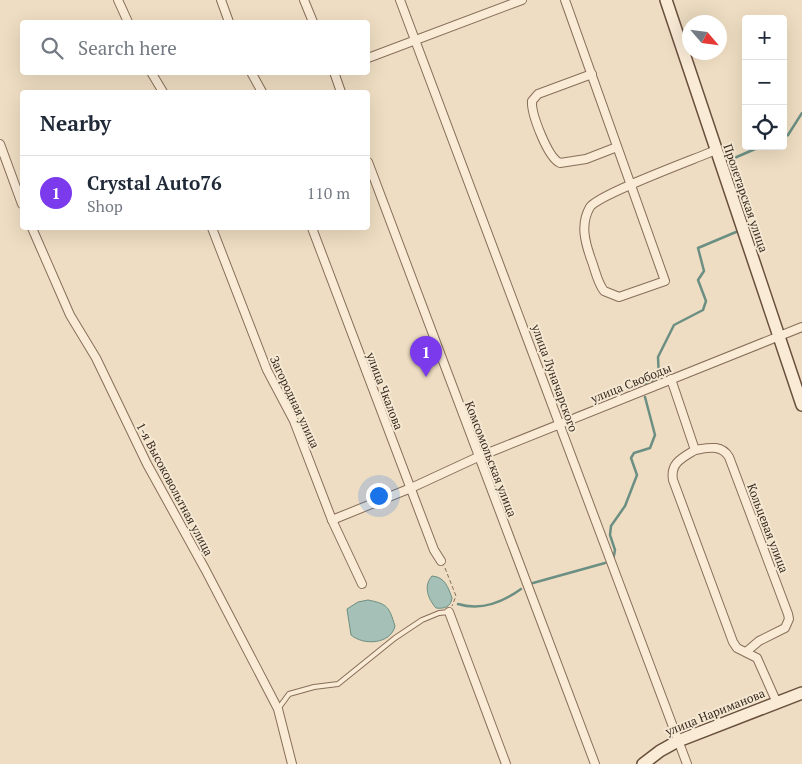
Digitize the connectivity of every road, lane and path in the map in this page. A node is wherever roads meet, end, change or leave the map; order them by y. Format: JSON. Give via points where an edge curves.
{"nodes":[{"id":1,"x":118,"y":0,"type":"edge"},
{"id":2,"x":221,"y":0,"type":"edge"},
{"id":3,"x":304,"y":0,"type":"edge"},
{"id":4,"x":400,"y":0,"type":"edge"},
{"id":5,"x":522,"y":0,"type":"edge"},
{"id":6,"x":565,"y":0,"type":"edge"},
{"id":7,"x":666,"y":0,"type":"edge"},
{"id":8,"x":127,"y":20,"type":"edge"},
{"id":9,"x":228,"y":20,"type":"edge"},
{"id":10,"x":312,"y":20,"type":"edge"},
{"id":11,"x":414,"y":39,"type":"junction"},
{"id":12,"x":370,"y":57,"type":"edge"},
{"id":13,"x":592,"y":74,"type":"junction"},
{"id":14,"x":153,"y":75,"type":"edge"},
{"id":15,"x":253,"y":75,"type":"edge"},
{"id":16,"x":335,"y":75,"type":"edge"},
{"id":17,"x":162,"y":90,"type":"edge"},
{"id":18,"x":261,"y":90,"type":"edge"},
{"id":19,"x":340,"y":90,"type":"edge"},
{"id":20,"x":0,"y":144,"type":"edge"},
{"id":21,"x":617,"y":147,"type":"junction"},
{"id":22,"x":716,"y":150,"type":"junction"},
{"id":23,"x":370,"y":167,"type":"edge"},
{"id":24,"x":631,"y":185,"type":"junction"},
{"id":25,"x":20,"y":199,"type":"edge"},
{"id":26,"x":33,"y":230,"type":"edge"},
{"id":27,"x":213,"y":230,"type":"edge"},
{"id":28,"x":313,"y":230,"type":"edge"},
{"id":29,"x":802,"y":328,"type":"edge"},
{"id":30,"x":778,"y":338,"type":"junction"},
{"id":31,"x":672,"y":379,"type":"junction"},
{"id":32,"x":802,"y":405,"type":"edge"},
{"id":33,"x":560,"y":424,"type":"junction"},
{"id":34,"x":694,"y":450,"type":"junction"},
{"id":35,"x":478,"y":457,"type":"junction"},
{"id":36,"x":410,"y":488,"type":"junction"},
{"id":37,"x":332,"y":520,"type":"junction"},
{"id":38,"x":441,"y":561,"type":"joint"},
{"id":39,"x":362,"y":584,"type":"dead end"},
{"id":40,"x":449,"y":612,"type":"junction"},
{"id":41,"x":746,"y":652,"type":"junction"},
{"id":42,"x":802,"y":693,"type":"edge"},
{"id":43,"x":777,"y":702,"type":"junction"},
{"id":44,"x":278,"y":709,"type":"junction"},
{"id":45,"x":678,"y":741,"type":"junction"},
{"id":46,"x":292,"y":764,"type":"edge"},
{"id":47,"x":506,"y":764,"type":"edge"},
{"id":48,"x":595,"y":764,"type":"edge"},
{"id":49,"x":643,"y":764,"type":"edge"},
{"id":50,"x":687,"y":764,"type":"edge"}],
"edges":[{"from":1,"to":8,"type":"street"},
{"from":2,"to":9,"type":"street"},
{"from":3,"to":10,"type":"street"},
{"from":4,"to":11,"type":"street","name":"улица Луначарского"},
{"from":5,"to":11,"type":"street"},
{"from":6,"to":13,"type":"street"},
{"from":7,"to":22,"type":"main road","name":"Пролетарская улица"},
{"from":11,"to":12,"type":"street"},
{"from":11,"to":33,"type":"street","name":"улица Луначарского"},
{"from":13,"to":21,"type":"street"},
{"from":13,"to":21,"type":"street","via":[[538,94],[532,101],[533,110],[551,157],[560,164],[586,159]]},
{"from":14,"to":17,"type":"street"},
{"from":15,"to":18,"type":"street"},
{"from":16,"to":19,"type":"street"},
{"from":20,"to":25,"type":"street"},
{"from":21,"to":24,"type":"street"},
{"from":22,"to":24,"type":"street"},
{"from":22,"to":30,"type":"main road","name":"Пролетарская улица"},
{"from":23,"to":35,"type":"street","name":"Комсомольская улица"},
{"from":24,"to":24,"type":"street","via":[[665,281],[618,297],[600,286],[585,240],[586,219],[597,200]]},
{"from":26,"to":44,"type":"street","name":"1-я Высоковольтная улица","via":[[70,315],[96,358],[147,464]]},
{"from":27,"to":37,"type":"street","name":"Загородная улица","via":[[267,370],[294,421]]},
{"from":28,"to":36,"type":"street","name":"улица Чкалова"},
{"from":29,"to":30,"type":"street","name":"улица Свободы"},
{"from":30,"to":31,"type":"street","name":"улица Свободы"},
{"from":30,"to":32,"type":"main road","name":"Пролетарская улица"},
{"from":31,"to":33,"type":"street","name":"улица Свободы"},
{"from":31,"to":34,"type":"street"},
{"from":33,"to":35,"type":"street","name":"улица Свободы"},
{"from":33,"to":45,"type":"street","name":"улица Луначарского"},
{"from":34,"to":41,"type":"street","via":[[676,462],[672,480],[733,642]]},
{"from":34,"to":41,"type":"street","name":"Кольцевая улица","via":[[716,447],[729,457],[788,614],[786,628],[759,641]]},
{"from":35,"to":36,"type":"street","name":"улица Свободы"},
{"from":35,"to":48,"type":"street","name":"Комсомольская улица"},
{"from":36,"to":37,"type":"street","name":"улица Свободы"},
{"from":36,"to":38,"type":"street","name":"улица Чкалова"},
{"from":37,"to":39,"type":"street","name":"Загородная улица"},
{"from":38,"to":40,"type":"path","via":[[456,596]]},
{"from":40,"to":44,"type":"lane","via":[[422,620],[338,684],[289,694]]},
{"from":40,"to":47,"type":"street"},
{"from":41,"to":43,"type":"street","via":[[759,661]]},
{"from":42,"to":43,"type":"main road","name":"улица Нариманова"},
{"from":43,"to":45,"type":"main road","name":"улица Нариманова"},
{"from":44,"to":46,"type":"street","name":"1-я Высоковольтная улица"},
{"from":45,"to":49,"type":"main road","name":"улица Нариманова"},
{"from":45,"to":50,"type":"street","name":"улица Луначарского"}]}
